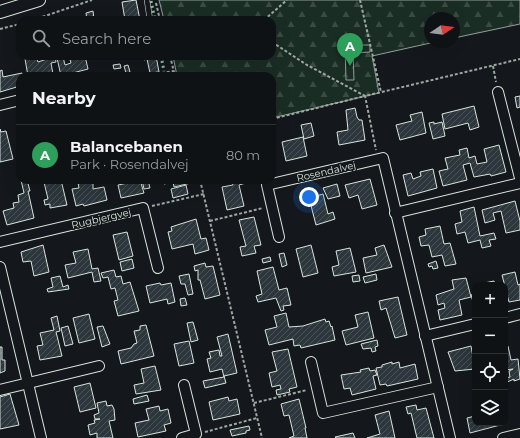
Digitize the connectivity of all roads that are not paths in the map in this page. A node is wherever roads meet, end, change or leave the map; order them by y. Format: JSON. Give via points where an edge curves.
{"nodes":[{"id":1,"x":39,"y":0,"type":"edge"},
{"id":2,"x":147,"y":0,"type":"edge"},
{"id":3,"x":1,"y":10,"type":"edge"},
{"id":4,"x":149,"y":16,"type":"edge"},
{"id":5,"x":498,"y":92,"type":"road end"},
{"id":6,"x":16,"y":101,"type":"edge"},
{"id":7,"x":0,"y":105,"type":"edge"},
{"id":8,"x":520,"y":178,"type":"edge"},
{"id":9,"x":520,"y":182,"type":"edge"},
{"id":10,"x":276,"y":183,"type":"edge"},
{"id":11,"x":271,"y":184,"type":"edge"},
{"id":12,"x":395,"y":213,"type":"junction"},
{"id":13,"x":279,"y":237,"type":"dead end"},
{"id":14,"x":0,"y":242,"type":"edge"},
{"id":15,"x":0,"y":267,"type":"edge"},
{"id":16,"x":158,"y":268,"type":"dead end"},
{"id":17,"x":520,"y":314,"type":"edge"},
{"id":18,"x":508,"y":317,"type":"edge"},
{"id":19,"x":472,"y":325,"type":"edge"},
{"id":20,"x":425,"y":336,"type":"junction"},
{"id":21,"x":311,"y":362,"type":"dead end"},
{"id":22,"x":99,"y":366,"type":"dead end"},
{"id":23,"x":27,"y":384,"type":"junction"},
{"id":24,"x":184,"y":385,"type":"dead end"},
{"id":25,"x":438,"y":387,"type":"junction"},
{"id":26,"x":0,"y":390,"type":"edge"},
{"id":27,"x":520,"y":434,"type":"edge"},
{"id":28,"x":41,"y":438,"type":"edge"},
{"id":29,"x":182,"y":438,"type":"edge"},
{"id":30,"x":450,"y":438,"type":"edge"},
{"id":31,"x":503,"y":438,"type":"edge"}],
"edges":[{"from":1,"to":3,"type":"street"},
{"from":2,"to":4,"type":"lane"},
{"from":5,"to":8,"type":"street"},
{"from":6,"to":7,"type":"street"},
{"from":9,"to":12,"type":"street"},
{"from":10,"to":12,"type":"street","name":"Rosendalvej","via":[[383,158]]},
{"from":11,"to":13,"type":"street","name":"Rosendalvej","via":[[267,185]]},
{"from":12,"to":20,"type":"street"},
{"from":14,"to":16,"type":"street","name":"Rugbjergvej","via":[[143,208]]},
{"from":15,"to":23,"type":"street"},
{"from":17,"to":18,"type":"street"},
{"from":19,"to":20,"type":"street"},
{"from":20,"to":25,"type":"street"},
{"from":21,"to":25,"type":"street","via":[[322,414]]},
{"from":22,"to":23,"type":"street"},
{"from":23,"to":26,"type":"street"},
{"from":23,"to":28,"type":"street"},
{"from":24,"to":29,"type":"street","via":[[196,434]]},
{"from":25,"to":30,"type":"street"},
{"from":27,"to":31,"type":"street"}]}
